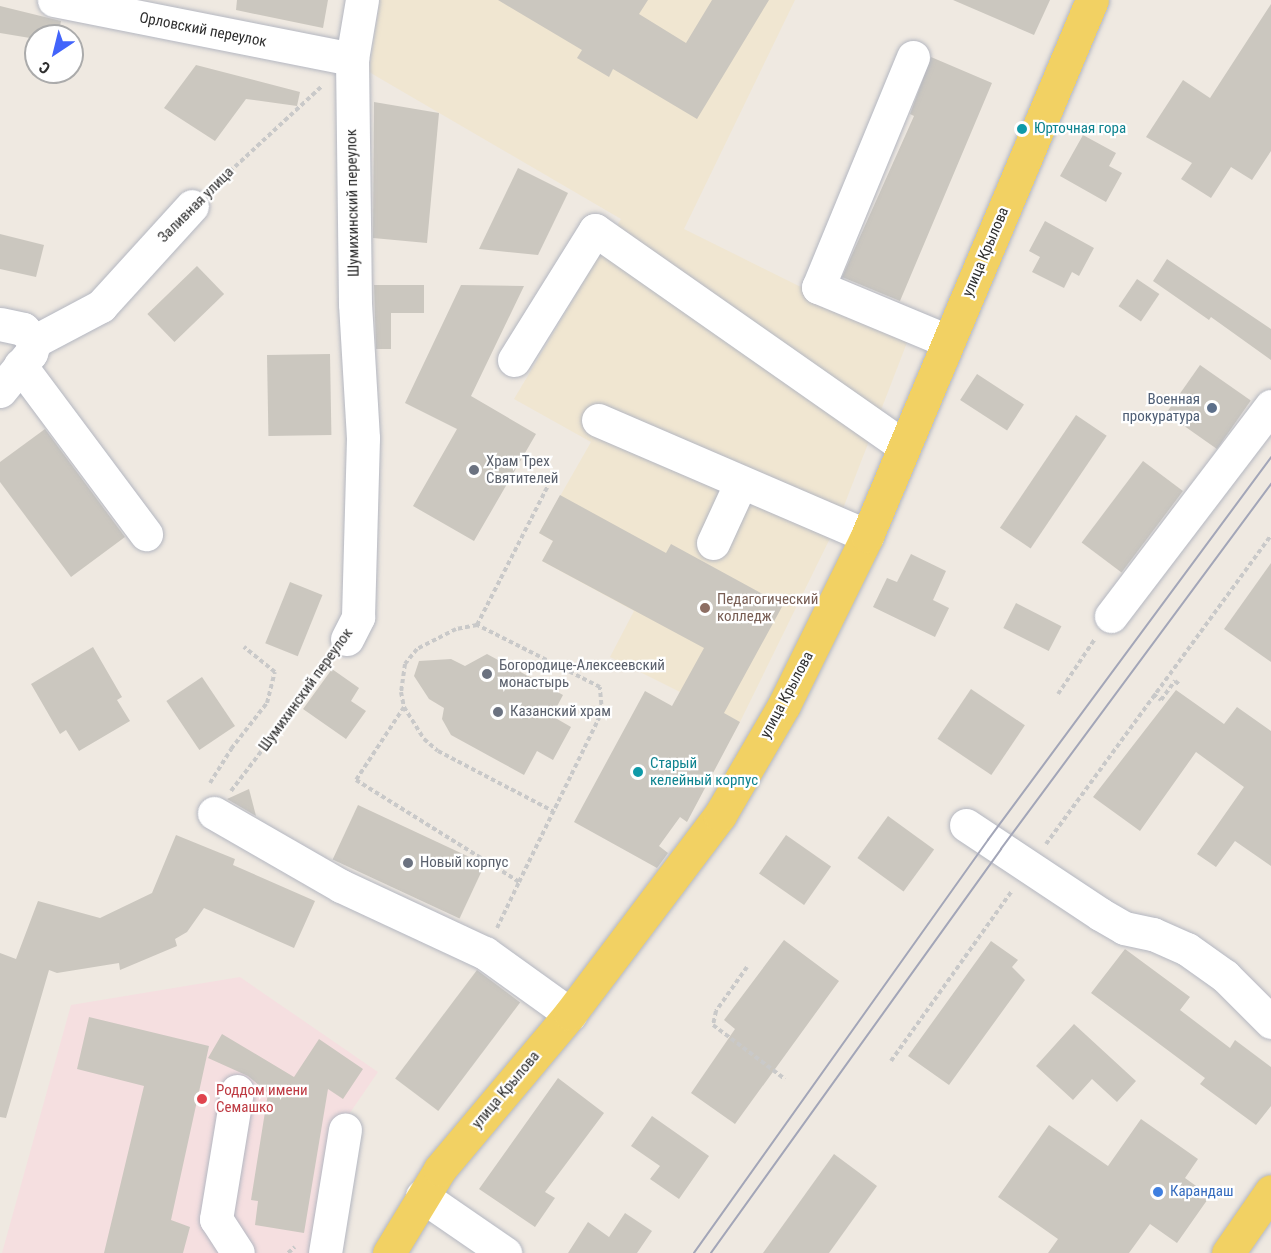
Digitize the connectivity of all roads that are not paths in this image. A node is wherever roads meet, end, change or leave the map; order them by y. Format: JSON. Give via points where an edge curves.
{"nodes":[{"id":1,"x":54,"y":0,"type":"edge"},
{"id":2,"x":363,"y":0,"type":"edge"},
{"id":3,"x":1092,"y":0,"type":"edge"},
{"id":4,"x":913,"y":57,"type":"dead end"},
{"id":5,"x":352,"y":59,"type":"junction"},
{"id":6,"x":192,"y":206,"type":"road end"},
{"id":7,"x":0,"y":324,"type":"edge"},
{"id":8,"x":948,"y":341,"type":"junction"},
{"id":9,"x":27,"y":353,"type":"junction"},
{"id":10,"x":514,"y":360,"type":"dead end"},
{"id":11,"x":0,"y":391,"type":"edge"},
{"id":12,"x":1271,"y":406,"type":"edge"},
{"id":13,"x":598,"y":420,"type":"dead end"},
{"id":14,"x":904,"y":446,"type":"junction"},
{"id":15,"x":741,"y":482,"type":"junction"},
{"id":16,"x":146,"y":534,"type":"dead end"},
{"id":17,"x":867,"y":536,"type":"junction"},
{"id":18,"x":713,"y":543,"type":"dead end"},
{"id":19,"x":1111,"y":616,"type":"road end"},
{"id":20,"x":347,"y":639,"type":"road end"},
{"id":21,"x":211,"y":800,"type":"road end"},
{"id":22,"x":966,"y":825,"type":"dead end"},
{"id":23,"x":570,"y":1014,"type":"junction"},
{"id":24,"x":1271,"y":1022,"type":"edge"},
{"id":25,"x":237,"y":1091,"type":"dead end"},
{"id":26,"x":345,"y":1130,"type":"dead end"},
{"id":27,"x":1271,"y":1191,"type":"edge"},
{"id":28,"x":422,"y":1196,"type":"junction"},
{"id":29,"x":238,"y":1253,"type":"edge"},
{"id":30,"x":326,"y":1253,"type":"edge"},
{"id":31,"x":389,"y":1253,"type":"edge"},
{"id":32,"x":505,"y":1253,"type":"edge"},
{"id":33,"x":1228,"y":1253,"type":"edge"}],
"edges":[{"from":1,"to":5,"type":"street","name":"Орловский переулок"},
{"from":2,"to":5,"type":"street","name":"Шумихинский переулок"},
{"from":3,"to":8,"type":"main road","name":"улица Крылова"},
{"from":4,"to":8,"type":"street","via":[[818,287]]},
{"from":5,"to":20,"type":"street","name":"Шумихинский переулок","via":[[355,304],[363,438],[358,617]]},
{"from":6,"to":9,"type":"street","name":"Заливная улица","via":[[101,306]]},
{"from":7,"to":9,"type":"street","via":[[23,329]]},
{"from":8,"to":14,"type":"main road","name":"улица Крылова"},
{"from":9,"to":11,"type":"street","name":"Заливная улица"},
{"from":9,"to":16,"type":"street"},
{"from":10,"to":14,"type":"street","via":[[595,230]]},
{"from":12,"to":19,"type":"street"},
{"from":13,"to":15,"type":"street"},
{"from":14,"to":17,"type":"main road","name":"улица Крылова"},
{"from":15,"to":17,"type":"street"},
{"from":15,"to":18,"type":"street"},
{"from":17,"to":23,"type":"main road","name":"улица Крылова","via":[[784,705],[720,815]]},
{"from":21,"to":23,"type":"street","via":[[341,886],[485,953]]},
{"from":22,"to":24,"type":"street","via":[[1100,915],[1124,928],[1153,934],[1187,949],[1225,976]]},
{"from":23,"to":28,"type":"main road","name":"улица Крылова","via":[[440,1169]]},
{"from":25,"to":29,"type":"street","via":[[216,1219]]},
{"from":26,"to":30,"type":"street"},
{"from":27,"to":33,"type":"main road"},
{"from":28,"to":31,"type":"main road","name":"улица Крылова"},
{"from":28,"to":32,"type":"street"}]}
